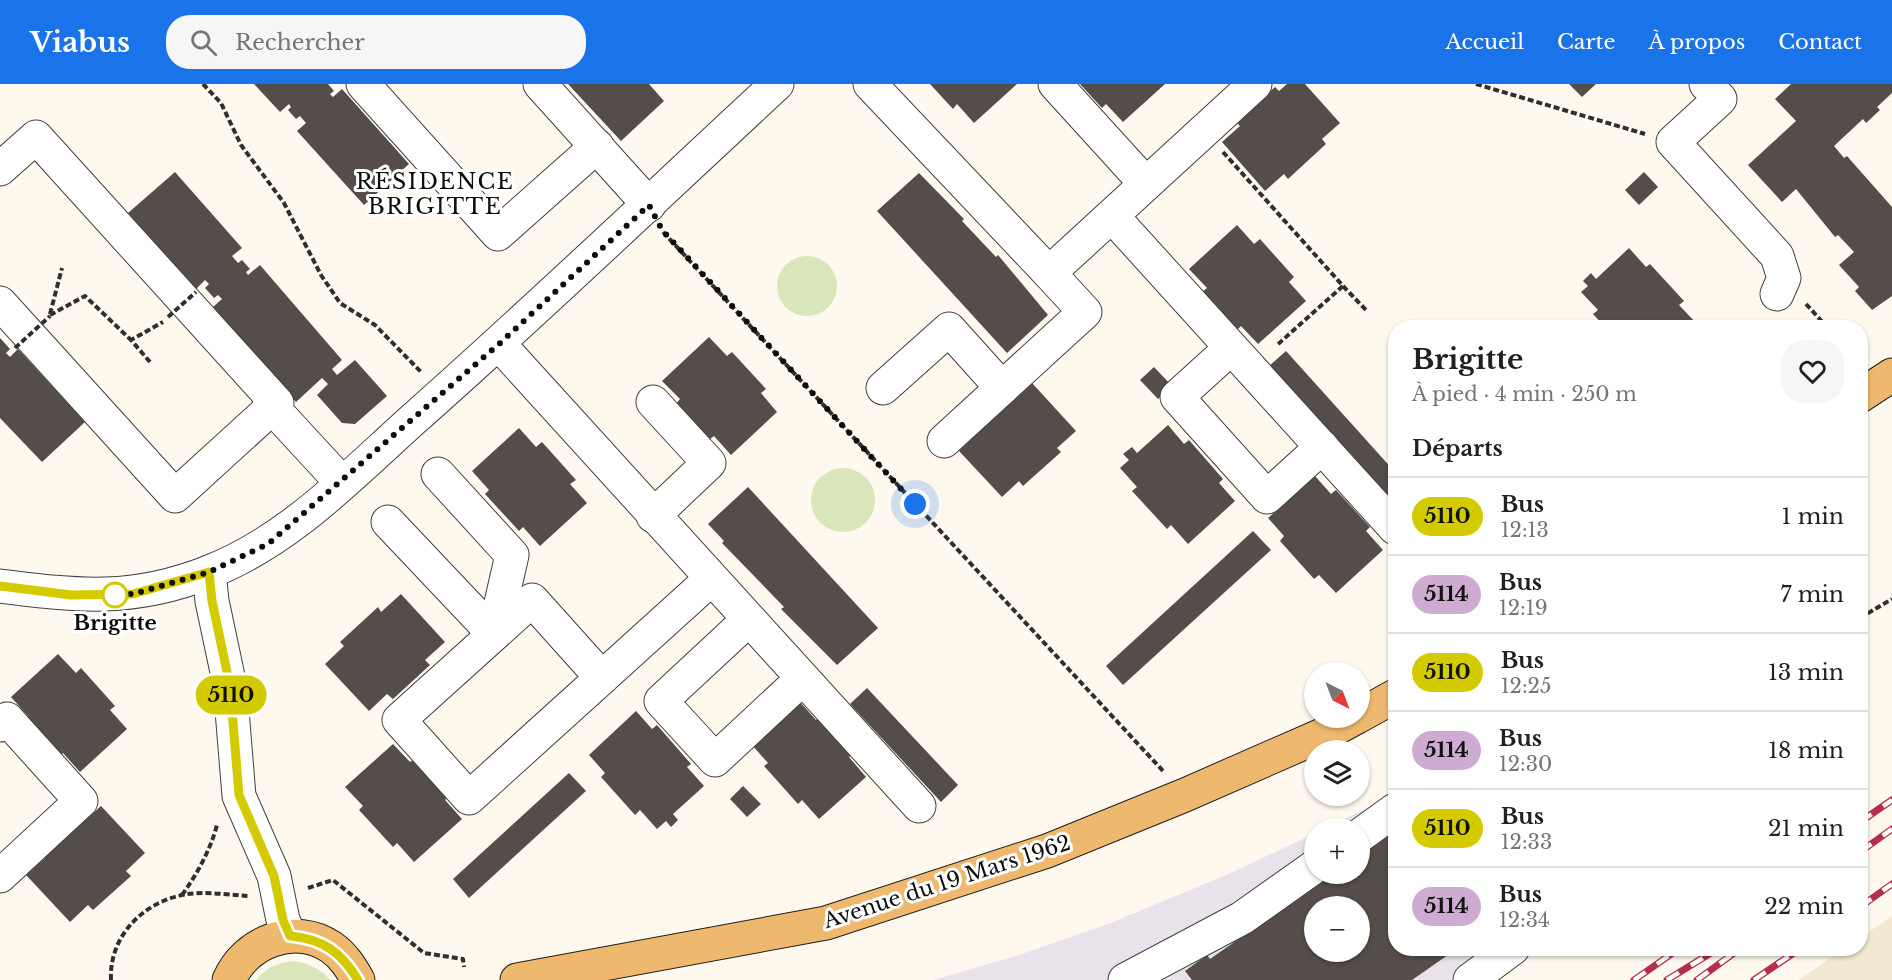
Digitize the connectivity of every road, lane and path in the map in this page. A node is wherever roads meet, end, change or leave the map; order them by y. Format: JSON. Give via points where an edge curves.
{"nodes":[{"id":1,"x":203,"y":84,"type":"edge"},
{"id":2,"x":363,"y":84,"type":"edge"},
{"id":3,"x":540,"y":84,"type":"edge"},
{"id":4,"x":777,"y":84,"type":"edge"},
{"id":5,"x":870,"y":84,"type":"edge"},
{"id":6,"x":1055,"y":84,"type":"edge"},
{"id":7,"x":1255,"y":84,"type":"edge"},
{"id":8,"x":1476,"y":84,"type":"edge"},
{"id":9,"x":1706,"y":84,"type":"edge"},
{"id":10,"x":1204,"y":130,"type":"junction"},
{"id":11,"x":1673,"y":142,"type":"junction"},
{"id":12,"x":597,"y":146,"type":"junction"},
{"id":13,"x":0,"y":169,"type":"edge"},
{"id":14,"x":1146,"y":184,"type":"junction"},
{"id":15,"x":649,"y":205,"type":"junction"},
{"id":16,"x":1112,"y":216,"type":"junction"},
{"id":17,"x":62,"y":268,"type":"dead end"},
{"id":18,"x":1049,"y":273,"type":"junction"},
{"id":19,"x":1343,"y":286,"type":"junction"},
{"id":20,"x":1777,"y":294,"type":"dead end"},
{"id":21,"x":0,"y":303,"type":"edge"},
{"id":22,"x":178,"y":308,"type":"junction"},
{"id":23,"x":1366,"y":310,"type":"dead end"},
{"id":24,"x":32,"y":333,"type":"junction"},
{"id":25,"x":131,"y":340,"type":"junction"},
{"id":26,"x":499,"y":344,"type":"junction"},
{"id":27,"x":1276,"y":346,"type":"dead end"},
{"id":28,"x":1232,"y":348,"type":"junction"},
{"id":29,"x":150,"y":362,"type":"dead end"},
{"id":30,"x":1892,"y":375,"type":"edge"},
{"id":31,"x":884,"y":388,"type":"dead end"},
{"id":32,"x":1002,"y":388,"type":"junction"},
{"id":33,"x":1868,"y":391,"type":"edge"},
{"id":34,"x":442,"y":393,"type":"junction"},
{"id":35,"x":653,"y":402,"type":"dead end"},
{"id":36,"x":272,"y":407,"type":"junction"},
{"id":37,"x":944,"y":441,"type":"dead end"},
{"id":38,"x":1322,"y":447,"type":"junction"},
{"id":39,"x":438,"y":474,"type":"dead end"},
{"id":40,"x":342,"y":483,"type":"junction"},
{"id":41,"x":653,"y":516,"type":"junction"},
{"id":42,"x":1388,"y":520,"type":"edge"},
{"id":43,"x":388,"y":522,"type":"dead end"},
{"id":44,"x":209,"y":572,"type":"junction"},
{"id":45,"x":711,"y":579,"type":"junction"},
{"id":46,"x":0,"y":586,"type":"edge"},
{"id":47,"x":1892,"y":599,"type":"edge"},
{"id":48,"x":1868,"y":613,"type":"edge"},
{"id":49,"x":748,"y":620,"type":"junction"},
{"id":50,"x":494,"y":634,"type":"junction"},
{"id":51,"x":602,"y":678,"type":"junction"},
{"id":52,"x":802,"y":679,"type":"junction"},
{"id":53,"x":1388,"y":700,"type":"edge"},
{"id":54,"x":1370,"y":710,"type":"edge"},
{"id":55,"x":0,"y":725,"type":"edge"},
{"id":56,"x":1338,"y":728,"type":"edge"},
{"id":57,"x":1185,"y":795,"type":"junction"},
{"id":58,"x":919,"y":806,"type":"dead end"},
{"id":59,"x":1388,"y":815,"type":"edge"},
{"id":60,"x":219,"y":819,"type":"dead end"},
{"id":61,"x":1370,"y":828,"type":"edge"},
{"id":62,"x":1304,"y":874,"type":"edge"},
{"id":63,"x":0,"y":876,"type":"edge"},
{"id":64,"x":305,"y":889,"type":"dead end"},
{"id":65,"x":181,"y":896,"type":"junction"},
{"id":66,"x":257,"y":896,"type":"dead end"},
{"id":67,"x":290,"y":936,"type":"junction"},
{"id":68,"x":1502,"y":956,"type":"edge"},
{"id":69,"x":464,"y":967,"type":"dead end"},
{"id":70,"x":111,"y":980,"type":"edge"},
{"id":71,"x":229,"y":980,"type":"edge"},
{"id":72,"x":358,"y":980,"type":"edge"},
{"id":73,"x":517,"y":980,"type":"edge"},
{"id":74,"x":1125,"y":980,"type":"edge"},
{"id":75,"x":1470,"y":980,"type":"edge"}],
"edges":[{"from":1,"to":34,"type":"path","via":[[221,103],[241,145],[284,203],[340,303],[375,326]]},
{"from":2,"to":12,"type":"street","via":[[498,234]]},
{"from":3,"to":12,"type":"street"},
{"from":4,"to":15,"type":"street"},
{"from":5,"to":18,"type":"street"},
{"from":6,"to":14,"type":"street"},
{"from":7,"to":10,"type":"street"},
{"from":8,"to":11,"type":"path"},
{"from":9,"to":11,"type":"street","via":[[1720,99]]},
{"from":10,"to":14,"type":"street"},
{"from":10,"to":19,"type":"path"},
{"from":11,"to":20,"type":"street","via":[[1777,256],[1784,278]]},
{"from":12,"to":15,"type":"street"},
{"from":13,"to":22,"type":"street","via":[[36,137]]},
{"from":14,"to":16,"type":"street"},
{"from":15,"to":26,"type":"street"},
{"from":15,"to":57,"type":"path","via":[[662,230]]},
{"from":16,"to":18,"type":"street"},
{"from":16,"to":28,"type":"street"},
{"from":17,"to":24,"type":"path"},
{"from":18,"to":32,"type":"street","via":[[1085,312]]},
{"from":19,"to":23,"type":"path"},
{"from":19,"to":27,"type":"path"},
{"from":21,"to":24,"type":"street"},
{"from":22,"to":25,"type":"path"},
{"from":22,"to":36,"type":"street","via":[[277,403]]},
{"from":24,"to":25,"type":"path","via":[[85,296]]},
{"from":24,"to":36,"type":"street","via":[[175,496]]},
{"from":25,"to":29,"type":"path"},
{"from":26,"to":34,"type":"street"},
{"from":26,"to":41,"type":"street"},
{"from":28,"to":38,"type":"street"},
{"from":28,"to":38,"type":"street","via":[[1177,397],[1267,497]]},
{"from":30,"to":33,"type":"main road"},
{"from":31,"to":32,"type":"street","via":[[949,329]]},
{"from":32,"to":37,"type":"street"},
{"from":34,"to":40,"type":"street"},
{"from":35,"to":41,"type":"street","via":[[709,463]]},
{"from":36,"to":40,"type":"street"},
{"from":38,"to":42,"type":"street"},
{"from":39,"to":50,"type":"street","via":[[512,555]]},
{"from":40,"to":44,"type":"street","via":[[268,544]]},
{"from":41,"to":45,"type":"street"},
{"from":43,"to":50,"type":"street"},
{"from":44,"to":46,"type":"street","via":[[133,594],[71,595]]},
{"from":44,"to":67,"type":"street","via":[[230,686],[239,795],[274,876]]},
{"from":45,"to":49,"type":"street"},
{"from":45,"to":51,"type":"street"},
{"from":47,"to":48,"type":"path"},
{"from":49,"to":52,"type":"street"},
{"from":49,"to":52,"type":"street","via":[[661,702],[715,760]]},
{"from":50,"to":51,"type":"street","via":[[532,600]]},
{"from":50,"to":51,"type":"street","via":[[399,720],[469,798]]},
{"from":52,"to":58,"type":"street"},
{"from":53,"to":54,"type":"main road","name":"Avenue du 19 Mars 1962"},
{"from":55,"to":63,"type":"street","via":[[7,719],[81,801]]},
{"from":56,"to":57,"type":"main road","name":"Avenue du 19 Mars 1962"},
{"from":57,"to":73,"type":"main road","name":"Avenue du 19 Mars 1962","via":[[1047,851],[826,923]]},
{"from":59,"to":61,"type":"street"},
{"from":60,"to":65,"type":"path","via":[[213,841]]},
{"from":62,"to":74,"type":"street","via":[[1242,918]]},
{"from":64,"to":69,"type":"path","via":[[333,880],[424,953],[463,959]]},
{"from":65,"to":66,"type":"path"},
{"from":65,"to":70,"type":"path","via":[[135,917],[110,963]]},
{"from":67,"to":71,"type":"main road","via":[[268,940],[249,952]]},
{"from":67,"to":72,"type":"main road","via":[[311,938],[331,947]]},
{"from":68,"to":75,"type":"street"}]}
